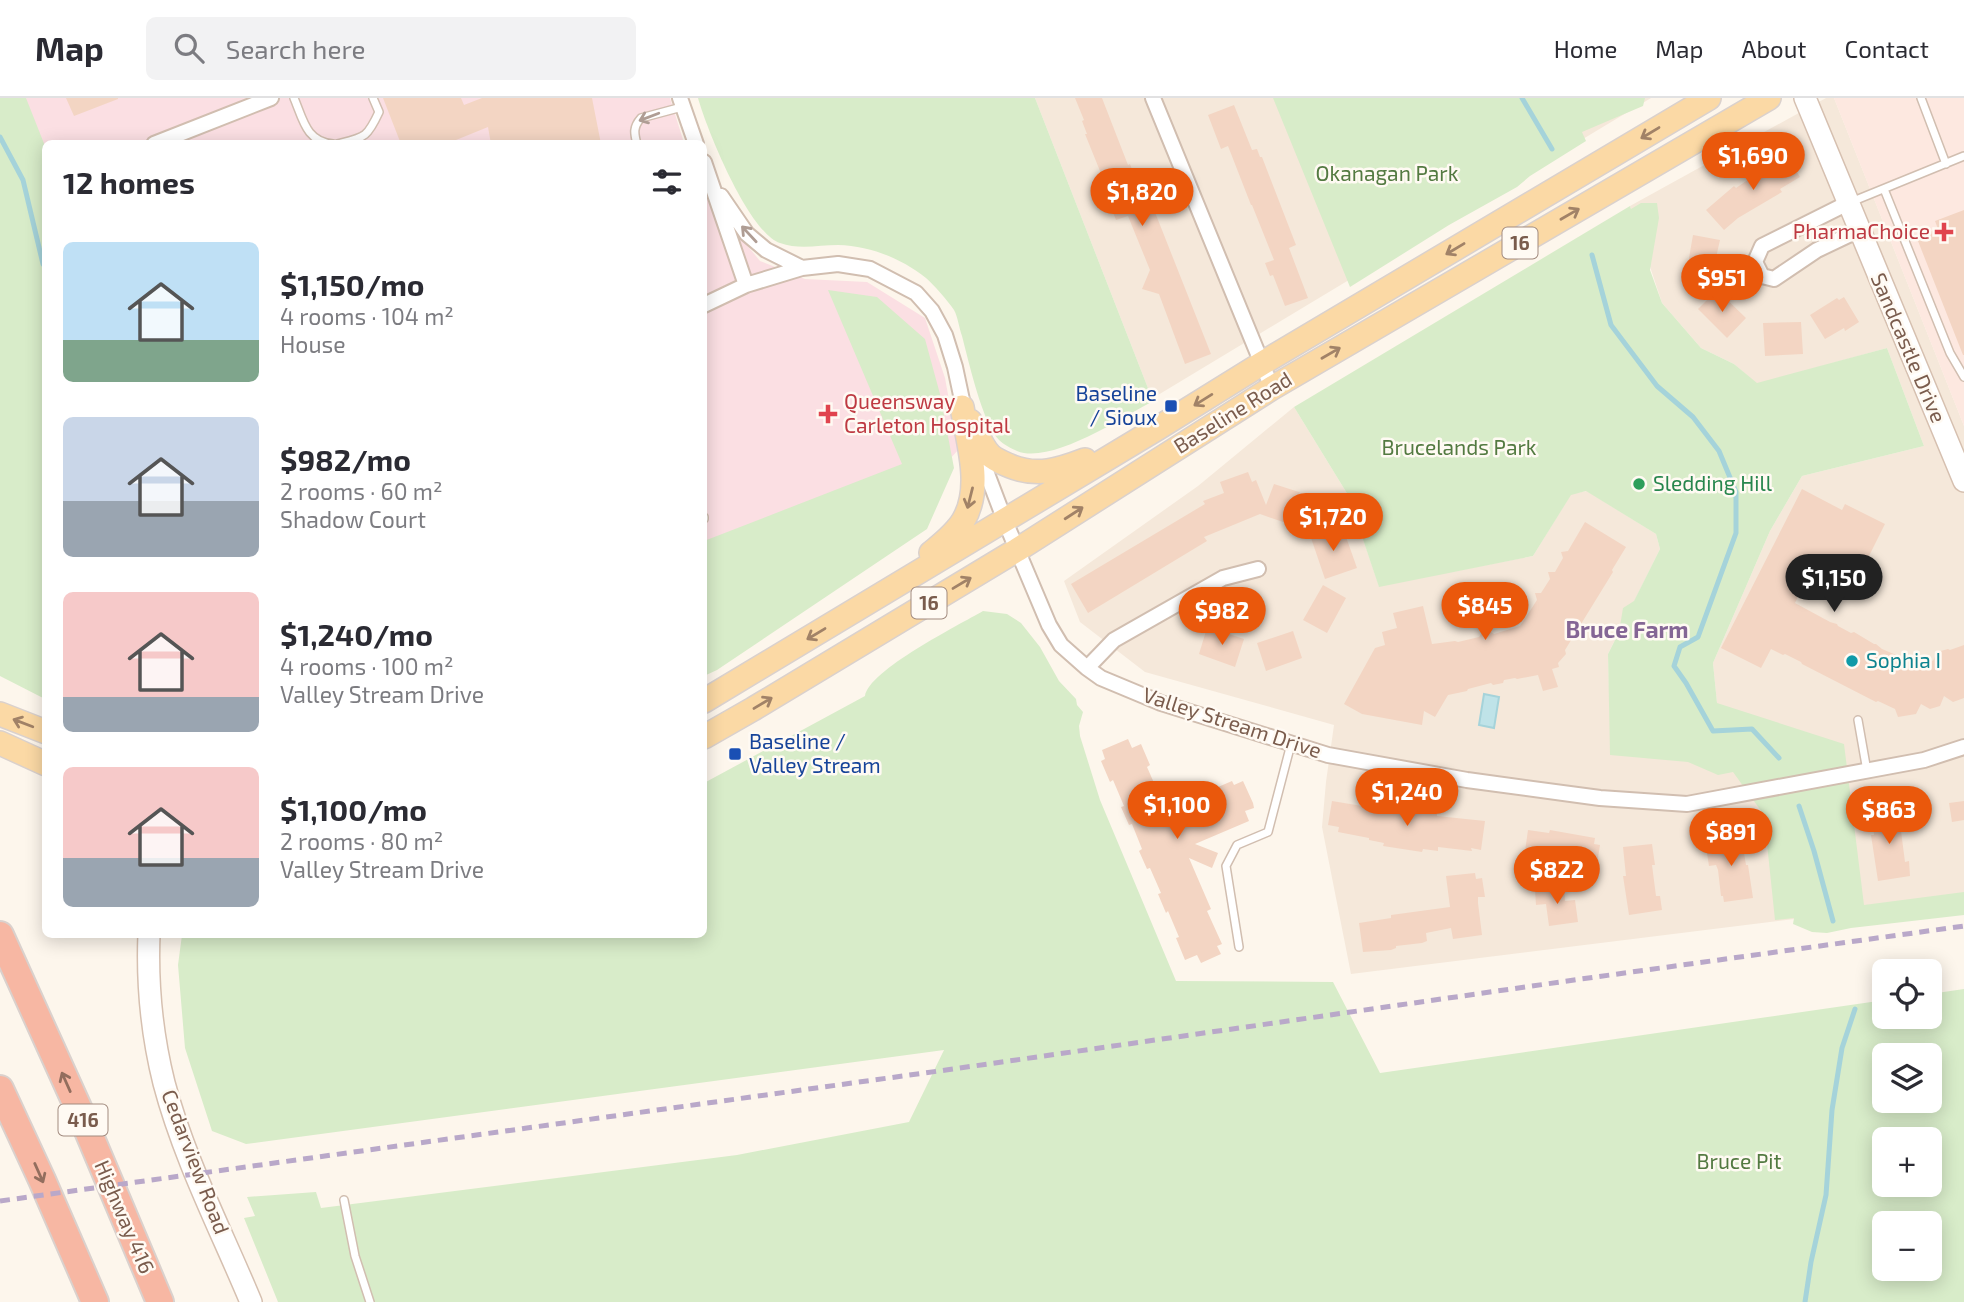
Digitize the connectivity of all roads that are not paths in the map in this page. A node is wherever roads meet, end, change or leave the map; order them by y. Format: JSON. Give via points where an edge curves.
{"nodes":[{"id":1,"x":271,"y":98,"type":"edge"},
{"id":2,"x":294,"y":98,"type":"edge"},
{"id":3,"x":373,"y":98,"type":"edge"},
{"id":4,"x":1153,"y":98,"type":"edge"},
{"id":5,"x":1709,"y":98,"type":"edge"},
{"id":6,"x":1769,"y":98,"type":"edge"},
{"id":7,"x":1805,"y":98,"type":"edge"},
{"id":8,"x":1921,"y":98,"type":"edge"},
{"id":9,"x":681,"y":102,"type":"edge"},
{"id":10,"x":164,"y":140,"type":"edge"},
{"id":11,"x":317,"y":140,"type":"edge"},
{"id":12,"x":353,"y":140,"type":"edge"},
{"id":13,"x":636,"y":140,"type":"edge"},
{"id":14,"x":695,"y":140,"type":"edge"},
{"id":15,"x":1964,"y":156,"type":"edge"},
{"id":16,"x":1946,"y":164,"type":"junction"},
{"id":17,"x":707,"y":170,"type":"edge"},
{"id":18,"x":712,"y":184,"type":"junction"},
{"id":19,"x":1884,"y":189,"type":"junction"},
{"id":20,"x":1848,"y":203,"type":"junction"},
{"id":21,"x":1859,"y":230,"type":"junction"},
{"id":22,"x":802,"y":268,"type":"junction"},
{"id":23,"x":746,"y":285,"type":"junction"},
{"id":24,"x":707,"y":304,"type":"edge"},
{"id":25,"x":1261,"y":364,"type":"junction"},
{"id":26,"x":1964,"y":377,"type":"edge"},
{"id":27,"x":1272,"y":388,"type":"junction"},
{"id":28,"x":962,"y":407,"type":"junction"},
{"id":29,"x":1144,"y":436,"type":"junction"},
{"id":30,"x":1964,"y":481,"type":"edge"},
{"id":31,"x":1004,"y":521,"type":"junction"},
{"id":32,"x":1017,"y":550,"type":"junction"},
{"id":33,"x":1258,"y":569,"type":"dead end"},
{"id":34,"x":874,"y":598,"type":"junction"},
{"id":35,"x":1087,"y":668,"type":"junction"},
{"id":36,"x":707,"y":699,"type":"edge"},
{"id":37,"x":0,"y":714,"type":"edge"},
{"id":38,"x":1858,"y":720,"type":"dead end"},
{"id":39,"x":42,"y":730,"type":"edge"},
{"id":40,"x":707,"y":735,"type":"edge"},
{"id":41,"x":0,"y":743,"type":"edge"},
{"id":42,"x":1291,"y":743,"type":"junction"},
{"id":43,"x":1964,"y":747,"type":"edge"},
{"id":44,"x":42,"y":762,"type":"edge"},
{"id":45,"x":1867,"y":771,"type":"junction"},
{"id":46,"x":1,"y":936,"type":"edge"},
{"id":47,"x":149,"y":938,"type":"edge"},
{"id":48,"x":1239,"y":947,"type":"dead end"},
{"id":49,"x":0,"y":1089,"type":"edge"},
{"id":50,"x":344,"y":1200,"type":"dead end"},
{"id":51,"x":94,"y":1302,"type":"edge"},
{"id":52,"x":160,"y":1302,"type":"edge"},
{"id":53,"x":251,"y":1302,"type":"edge"},
{"id":54,"x":370,"y":1302,"type":"edge"}],
"edges":[{"from":1,"to":10,"type":"street"},
{"from":2,"to":11,"type":"lane","via":[[310,136]]},
{"from":3,"to":12,"type":"lane","via":[[379,112],[372,129]]},
{"from":4,"to":25,"type":"street"},
{"from":5,"to":25,"type":"main road","name":"Baseline Road","number":"16","one_way":true},
{"from":27,"to":6,"type":"main road","name":"Baseline Road","number":"16","one_way":true},
{"from":7,"to":20,"type":"street","name":"Sandcastle Drive"},
{"from":8,"to":16,"type":"lane"},
{"from":9,"to":13,"type":"lane","one_way":true,"via":[[641,118],[634,131]]},
{"from":9,"to":14,"type":"street"},
{"from":15,"to":16,"type":"lane"},
{"from":16,"to":19,"type":"lane"},
{"from":17,"to":18,"type":"street"},
{"from":22,"to":18,"type":"street","one_way":true,"via":[[766,250],[747,234]]},
{"from":18,"to":23,"type":"street"},
{"from":19,"to":20,"type":"lane"},
{"from":19,"to":26,"type":"lane"},
{"from":20,"to":21,"type":"street","name":"Sandcastle Drive"},
{"from":20,"to":21,"type":"street","via":[[1762,246],[1755,262],[1762,276],[1774,279],[1817,250]]},
{"from":21,"to":30,"type":"street","name":"Sandcastle Drive"},
{"from":22,"to":23,"type":"street","name":"Valley Stream Drive"},
{"from":22,"to":28,"type":"street","name":"Valley Stream Drive","via":[[838,264],[870,269],[916,293],[945,335]]},
{"from":23,"to":24,"type":"street","name":"Valley Stream Drive"},
{"from":25,"to":27,"type":"street"},
{"from":25,"to":29,"type":"main road","name":"Baseline Road","number":"16","one_way":true},
{"from":32,"to":27,"type":"main road","name":"Baseline Road","number":"16","one_way":true},
{"from":28,"to":29,"type":"main road","via":[[989,454],[1021,471],[1063,469]]},
{"from":28,"to":31,"type":"street","name":"Valley Stream Drive"},
{"from":28,"to":34,"type":"main road","one_way":true,"via":[[974,481],[964,520],[950,538]]},
{"from":29,"to":31,"type":"main road","name":"Baseline Road","number":"16"},
{"from":31,"to":32,"type":"street","name":"Valley Stream Drive"},
{"from":31,"to":34,"type":"main road","name":"Baseline Road","number":"16"},
{"from":32,"to":35,"type":"street","name":"Valley Stream Drive","via":[[1049,625],[1061,645]]},
{"from":40,"to":32,"type":"main road","name":"Baseline Road","number":"16","one_way":true},
{"from":33,"to":35,"type":"street","via":[[1223,578],[1114,640]]},
{"from":34,"to":36,"type":"main road","name":"Baseline Road","number":"16","one_way":true},
{"from":35,"to":42,"type":"street","name":"Valley Stream Drive","via":[[1161,703]]},
{"from":39,"to":37,"type":"main road","one_way":true},
{"from":38,"to":45,"type":"lane"},
{"from":41,"to":44,"type":"main road"},
{"from":42,"to":45,"type":"street","name":"Valley Stream Drive","via":[[1328,755],[1467,780],[1687,804]]},
{"from":42,"to":48,"type":"lane","via":[[1268,832],[1237,845],[1226,866]]},
{"from":43,"to":45,"type":"street","name":"Valley Stream Drive"},
{"from":52,"to":46,"type":"highway","name":"Highway 416","number":"416","one_way":true},
{"from":47,"to":53,"type":"street","name":"Cedarview Road","via":[[151,1013],[164,1081],[187,1153]]},
{"from":49,"to":51,"type":"highway","one_way":true},
{"from":50,"to":54,"type":"lane"}]}
